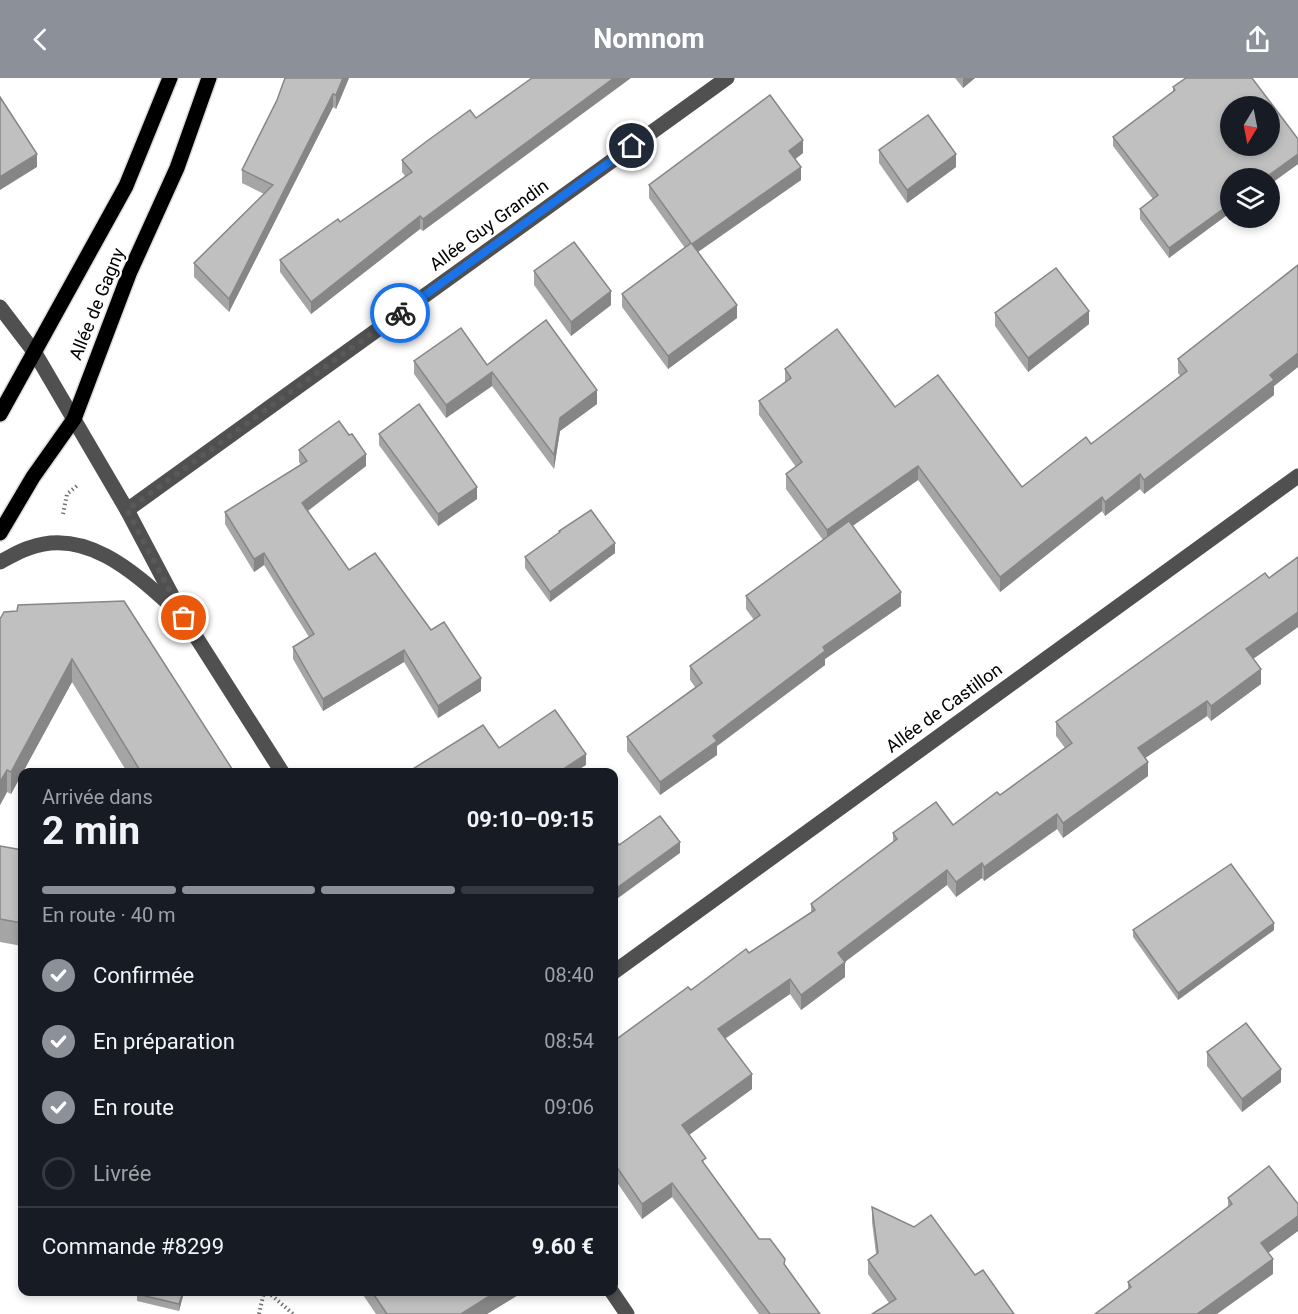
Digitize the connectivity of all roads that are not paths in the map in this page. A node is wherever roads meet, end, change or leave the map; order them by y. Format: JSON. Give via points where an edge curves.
{"nodes":[{"id":1,"x":170,"y":78,"type":"edge"},
{"id":2,"x":209,"y":78,"type":"edge"},
{"id":3,"x":727,"y":78,"type":"edge"},
{"id":4,"x":0,"y":307,"type":"edge"},
{"id":5,"x":35,"y":353,"type":"junction"},
{"id":6,"x":0,"y":414,"type":"edge"},
{"id":7,"x":74,"y":419,"type":"junction"},
{"id":8,"x":1298,"y":476,"type":"edge"},
{"id":9,"x":127,"y":510,"type":"junction"},
{"id":10,"x":0,"y":533,"type":"edge"},
{"id":11,"x":0,"y":562,"type":"edge"},
{"id":12,"x":184,"y":618,"type":"junction"},
{"id":13,"x":279,"y":768,"type":"edge"},
{"id":14,"x":618,"y":969,"type":"edge"},
{"id":15,"x":615,"y":1296,"type":"edge"},
{"id":16,"x":627,"y":1314,"type":"edge"}],
"edges":[{"from":1,"to":5,"type":"main road","name":"Allée de Gagny","via":[[126,186]]},
{"from":2,"to":7,"type":"main road","name":"Allée de Gagny","via":[[177,168],[129,274]]},
{"from":3,"to":9,"type":"street","name":"Allée Guy Grandin"},
{"from":4,"to":5,"type":"street"},
{"from":5,"to":6,"type":"main road","name":"Allée de Gagny"},
{"from":5,"to":7,"type":"street"},
{"from":7,"to":9,"type":"street"},
{"from":7,"to":10,"type":"main road","name":"Allée de Gagny"},
{"from":8,"to":14,"type":"street","name":"Allée de Castillon"},
{"from":9,"to":12,"type":"street"},
{"from":11,"to":12,"type":"street","via":[[31,547],[56,544],[93,548],[136,575]]},
{"from":12,"to":13,"type":"street"},
{"from":15,"to":16,"type":"street"}]}
